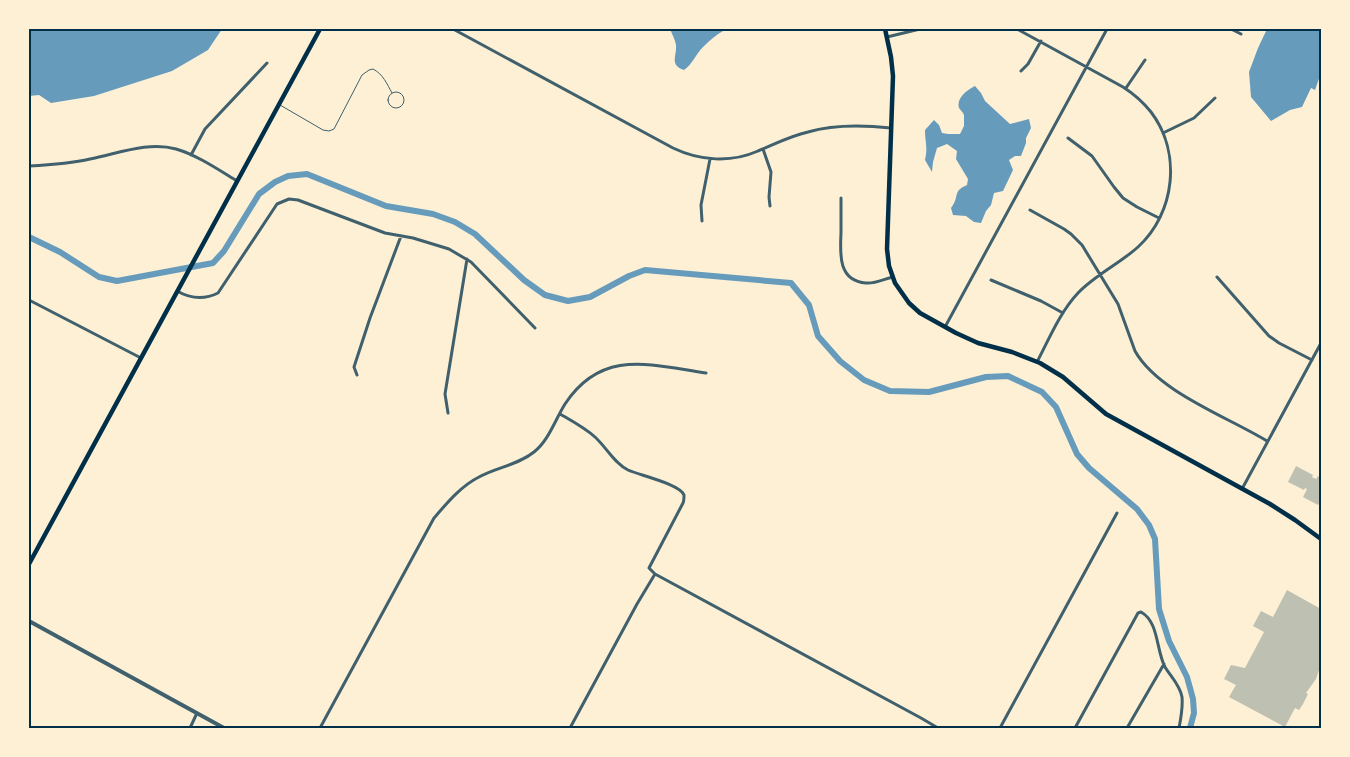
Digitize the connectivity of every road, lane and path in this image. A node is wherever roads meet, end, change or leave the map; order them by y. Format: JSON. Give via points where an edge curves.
{"nodes":[{"id":1,"x":320,"y":29,"type":"edge"},
{"id":2,"x":453,"y":29,"type":"edge"},
{"id":3,"x":885,"y":29,"type":"edge"},
{"id":4,"x":920,"y":29,"type":"edge"},
{"id":5,"x":1018,"y":29,"type":"edge"},
{"id":6,"x":1107,"y":29,"type":"edge"},
{"id":7,"x":1231,"y":29,"type":"edge"},
{"id":8,"x":1241,"y":34,"type":"dead end"},
{"id":9,"x":887,"y":37,"type":"junction"},
{"id":10,"x":1041,"y":41,"type":"junction"},
{"id":11,"x":1145,"y":60,"type":"dead end"},
{"id":12,"x":268,"y":63,"type":"dead end"},
{"id":13,"x":1086,"y":67,"type":"junction"},
{"id":14,"x":1021,"y":71,"type":"dead end"},
{"id":15,"x":1126,"y":88,"type":"junction"},
{"id":16,"x":392,"y":93,"type":"junction"},
{"id":17,"x":1215,"y":98,"type":"dead end"},
{"id":18,"x":279,"y":105,"type":"junction"},
{"id":19,"x":891,"y":128,"type":"junction"},
{"id":20,"x":1163,"y":133,"type":"junction"},
{"id":21,"x":1068,"y":138,"type":"dead end"},
{"id":22,"x":763,"y":149,"type":"junction"},
{"id":23,"x":191,"y":155,"type":"junction"},
{"id":24,"x":710,"y":159,"type":"junction"},
{"id":25,"x":29,"y":166,"type":"edge"},
{"id":26,"x":237,"y":181,"type":"junction"},
{"id":27,"x":841,"y":198,"type":"dead end"},
{"id":28,"x":770,"y":206,"type":"dead end"},
{"id":29,"x":1030,"y":210,"type":"dead end"},
{"id":30,"x":1160,"y":218,"type":"junction"},
{"id":31,"x":702,"y":221,"type":"dead end"},
{"id":32,"x":401,"y":236,"type":"junction"},
{"id":33,"x":467,"y":259,"type":"junction"},
{"id":34,"x":1100,"y":274,"type":"junction"},
{"id":35,"x":893,"y":277,"type":"junction"},
{"id":36,"x":1217,"y":277,"type":"dead end"},
{"id":37,"x":991,"y":280,"type":"dead end"},
{"id":38,"x":177,"y":291,"type":"junction"},
{"id":39,"x":29,"y":300,"type":"edge"},
{"id":40,"x":1063,"y":314,"type":"junction"},
{"id":41,"x":945,"y":327,"type":"junction"},
{"id":42,"x":535,"y":328,"type":"dead end"},
{"id":43,"x":1321,"y":343,"type":"edge"},
{"id":44,"x":141,"y":358,"type":"junction"},
{"id":45,"x":1312,"y":360,"type":"junction"},
{"id":46,"x":1037,"y":362,"type":"junction"},
{"id":47,"x":706,"y":373,"type":"dead end"},
{"id":48,"x":357,"y":375,"type":"dead end"},
{"id":49,"x":448,"y":414,"type":"dead end"},
{"id":50,"x":560,"y":414,"type":"junction"},
{"id":51,"x":1267,"y":441,"type":"junction"},
{"id":52,"x":1242,"y":488,"type":"junction"},
{"id":53,"x":1117,"y":513,"type":"dead end"},
{"id":54,"x":1321,"y":539,"type":"edge"},
{"id":55,"x":29,"y":564,"type":"edge"},
{"id":56,"x":655,"y":574,"type":"junction"},
{"id":57,"x":29,"y":621,"type":"edge"},
{"id":58,"x":1164,"y":664,"type":"junction"},
{"id":59,"x":197,"y":713,"type":"junction"},
{"id":60,"x":190,"y":728,"type":"edge"},
{"id":61,"x":224,"y":728,"type":"edge"},
{"id":62,"x":320,"y":728,"type":"edge"},
{"id":63,"x":570,"y":728,"type":"edge"},
{"id":64,"x":938,"y":728,"type":"edge"},
{"id":65,"x":1000,"y":728,"type":"edge"},
{"id":66,"x":1075,"y":728,"type":"edge"},
{"id":67,"x":1127,"y":728,"type":"edge"},
{"id":68,"x":1179,"y":728,"type":"edge"}],
"edges":[{"from":1,"to":18,"type":"main road"},
{"from":2,"to":24,"type":"street","via":[[673,148]]},
{"from":3,"to":9,"type":"main road"},
{"from":4,"to":9,"type":"street"},
{"from":5,"to":10,"type":"street"},
{"from":6,"to":13,"type":"street"},
{"from":7,"to":8,"type":"street"},
{"from":9,"to":19,"type":"main road","via":[[893,76]]},
{"from":10,"to":13,"type":"street"},
{"from":10,"to":14,"type":"street"},
{"from":11,"to":15,"type":"street"},
{"from":12,"to":23,"type":"street","via":[[205,129]]},
{"from":13,"to":15,"type":"street"},
{"from":13,"to":41,"type":"street"},
{"from":15,"to":20,"type":"street","via":[[1144,104]]},
{"from":16,"to":16,"type":"lane","via":[[389,104],[399,108],[404,102],[403,97],[400,93]]},
{"from":16,"to":18,"type":"lane","via":[[379,72],[373,69],[366,72],[334,129],[329,131]]},
{"from":17,"to":20,"type":"street","via":[[1194,118]]},
{"from":18,"to":26,"type":"main road"},
{"from":19,"to":22,"type":"street","via":[[830,127],[800,134]]},
{"from":19,"to":35,"type":"main road","via":[[888,249]]},
{"from":20,"to":30,"type":"street","via":[[1169,151],[1171,176]]},
{"from":21,"to":30,"type":"street","via":[[1092,156],[1123,198]]},
{"from":22,"to":24,"type":"street","via":[[736,158]]},
{"from":22,"to":28,"type":"street","via":[[771,172]]},
{"from":23,"to":25,"type":"street","via":[[167,147],[148,147],[58,165]]},
{"from":23,"to":26,"type":"street"},
{"from":24,"to":31,"type":"street","via":[[700,205]]},
{"from":26,"to":38,"type":"main road"},
{"from":27,"to":35,"type":"street","via":[[840,257],[844,269],[854,280],[865,283]]},
{"from":29,"to":34,"type":"street","via":[[1077,239]]},
{"from":30,"to":34,"type":"street","via":[[1138,247]]},
{"from":32,"to":33,"type":"street","via":[[449,249]]},
{"from":32,"to":38,"type":"street","via":[[289,199],[277,204],[218,293],[204,298]]},
{"from":32,"to":48,"type":"street","via":[[354,368]]},
{"from":33,"to":42,"type":"street"},
{"from":33,"to":49,"type":"street","via":[[445,394]]},
{"from":34,"to":40,"type":"street","via":[[1077,294]]},
{"from":34,"to":51,"type":"street","via":[[1118,304],[1135,351],[1148,369],[1176,390]]},
{"from":35,"to":41,"type":"main road","via":[[914,308]]},
{"from":36,"to":45,"type":"street","via":[[1269,336]]},
{"from":37,"to":40,"type":"street"},
{"from":38,"to":44,"type":"main road"},
{"from":39,"to":44,"type":"street"},
{"from":40,"to":46,"type":"street"},
{"from":41,"to":46,"type":"main road","via":[[978,343]]},
{"from":43,"to":45,"type":"street"},
{"from":44,"to":55,"type":"main road"},
{"from":45,"to":51,"type":"street"},
{"from":46,"to":52,"type":"main road","via":[[1063,378],[1106,414]]},
{"from":47,"to":50,"type":"street","via":[[646,364],[620,364],[581,384]]},
{"from":50,"to":56,"type":"street","via":[[584,428],[625,468],[660,480],[683,494],[683,503],[649,568]]},
{"from":50,"to":62,"type":"street","via":[[536,451],[523,460],[477,478],[434,518]]},
{"from":51,"to":52,"type":"street"},
{"from":52,"to":54,"type":"main road"},
{"from":53,"to":65,"type":"street"},
{"from":56,"to":63,"type":"street"},
{"from":56,"to":64,"type":"street"},
{"from":57,"to":59,"type":"street"},
{"from":58,"to":66,"type":"street","via":[[1149,619],[1142,612],[1138,613]]},
{"from":58,"to":67,"type":"street"},
{"from":58,"to":68,"type":"street","via":[[1182,697]]},
{"from":59,"to":60,"type":"street"},
{"from":59,"to":61,"type":"street"}]}
